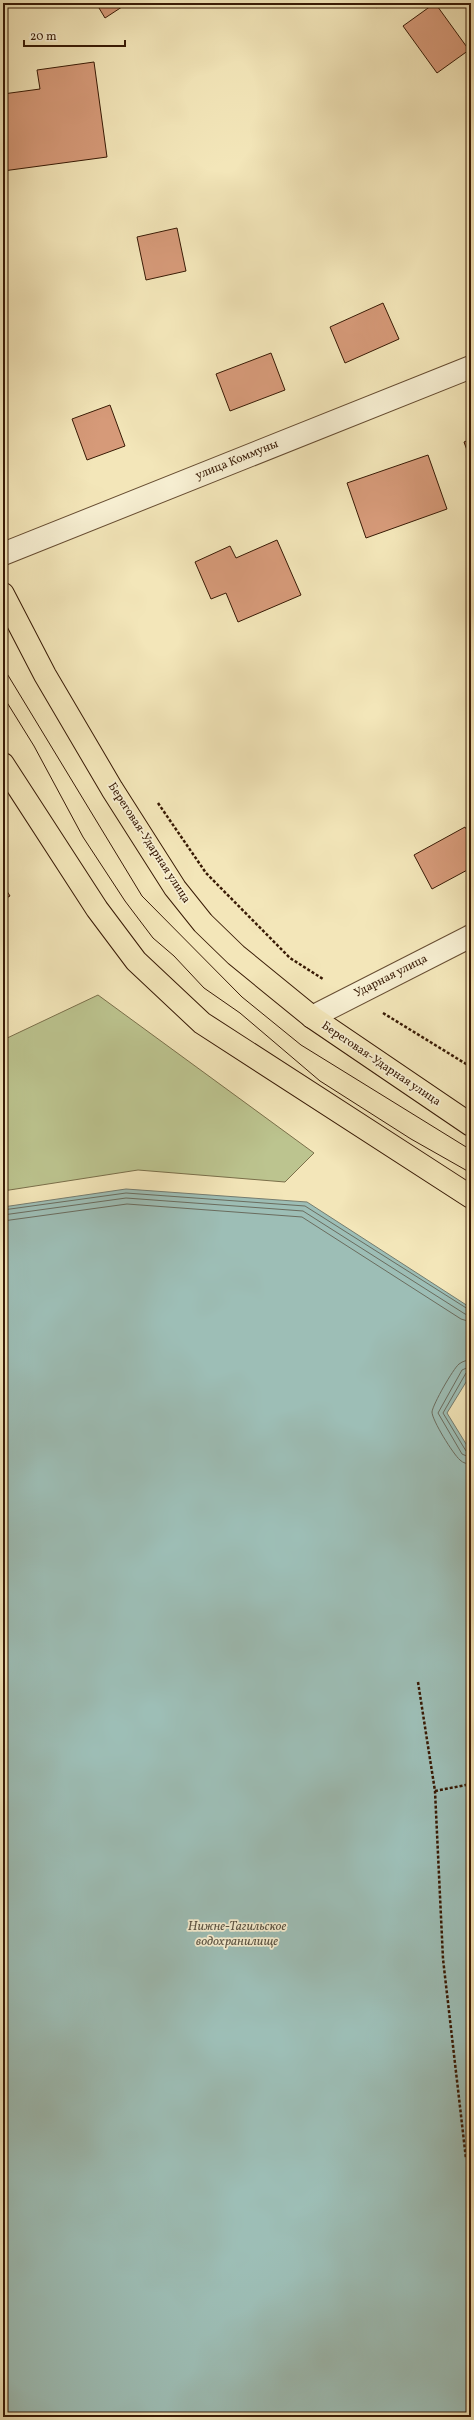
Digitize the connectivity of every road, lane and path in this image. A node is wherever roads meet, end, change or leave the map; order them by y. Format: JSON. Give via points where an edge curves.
{"nodes":[{"id":1,"x":471,"y":367,"type":"edge"},
{"id":2,"x":3,"y":554,"type":"edge"},
{"id":3,"x":3,"y":594,"type":"edge"},
{"id":4,"x":3,"y":764,"type":"edge"},
{"id":5,"x":153,"y":796,"type":"dead end"},
{"id":6,"x":471,"y":936,"type":"edge"},
{"id":7,"x":352,"y":996,"type":"junction"},
{"id":8,"x":312,"y":1017,"type":"junction"},
{"id":9,"x":471,"y":1067,"type":"edge"},
{"id":10,"x":471,"y":1125,"type":"edge"},
{"id":11,"x":471,"y":1197,"type":"edge"},
{"id":12,"x":418,"y":1682,"type":"dead end"},
{"id":13,"x":471,"y":1784,"type":"edge"},
{"id":14,"x":435,"y":1791,"type":"junction"},
{"id":15,"x":466,"y":2159,"type":"dead end"}],
"edges":[{"from":1,"to":2,"type":"street","name":"улица Коммуны"},
{"from":3,"to":8,"type":"main road","name":"Береговая-Ударная улица","via":[[49,682],[112,789],[175,888],[203,923],[236,955]]},
{"from":4,"to":11,"type":"main road","via":[[97,909],[136,961],[202,1023]]},
{"from":5,"to":7,"type":"path","via":[[206,873],[290,958]]},
{"from":6,"to":7,"type":"street","name":"Ударная улица"},
{"from":7,"to":8,"type":"street","name":"Ударная улица"},
{"from":7,"to":9,"type":"path"},
{"from":8,"to":10,"type":"main road","name":"Береговая-Ударная улица"},
{"from":12,"to":14,"type":"path"},
{"from":13,"to":14,"type":"path"},
{"from":14,"to":15,"type":"path","via":[[443,1959]]}]}
